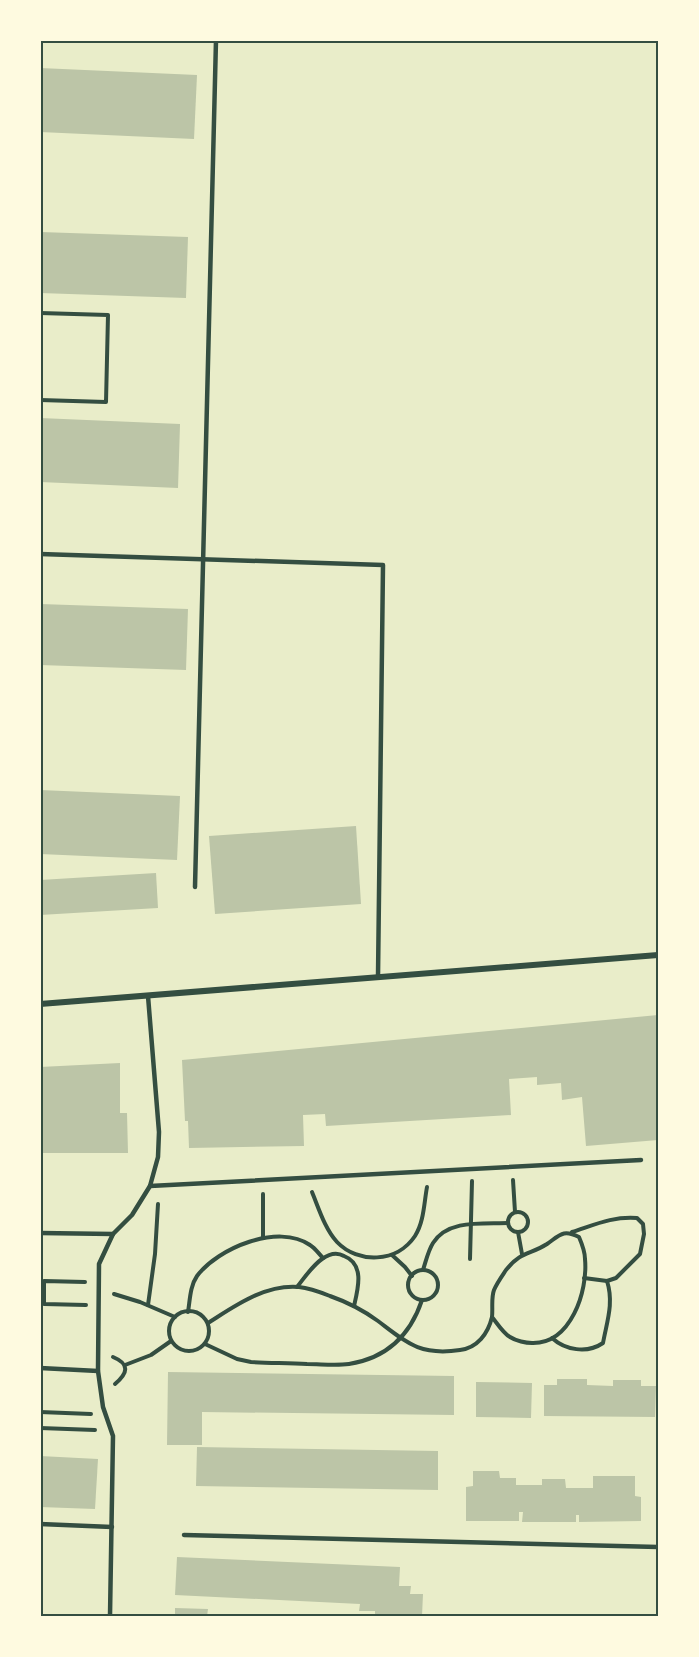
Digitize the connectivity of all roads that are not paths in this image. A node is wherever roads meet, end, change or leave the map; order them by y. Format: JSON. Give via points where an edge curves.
{"nodes":[{"id":1,"x":216,"y":40,"type":"edge"},
{"id":2,"x":40,"y":554,"type":"edge"},
{"id":3,"x":203,"y":559,"type":"junction"},
{"id":4,"x":195,"y":887,"type":"dead end"},
{"id":5,"x":658,"y":955,"type":"edge"},
{"id":6,"x":378,"y":977,"type":"junction"},
{"id":7,"x":148,"y":996,"type":"junction"},
{"id":8,"x":40,"y":1004,"type":"edge"},
{"id":9,"x":641,"y":1160,"type":"dead end"},
{"id":10,"x":150,"y":1186,"type":"junction"},
{"id":11,"x":40,"y":1233,"type":"edge"},
{"id":12,"x":113,"y":1234,"type":"junction"},
{"id":13,"x":40,"y":1368,"type":"edge"},
{"id":14,"x":98,"y":1371,"type":"junction"},
{"id":15,"x":40,"y":1524,"type":"edge"},
{"id":16,"x":112,"y":1527,"type":"junction"},
{"id":17,"x":184,"y":1535,"type":"dead end"},
{"id":18,"x":658,"y":1546,"type":"edge"},
{"id":19,"x":110,"y":1617,"type":"edge"}],
"edges":[{"from":1,"to":3,"type":"lane"},
{"from":2,"to":3,"type":"lane"},
{"from":3,"to":4,"type":"lane"},
{"from":3,"to":6,"type":"lane","via":[[383,565]]},
{"from":5,"to":6,"type":"street"},
{"from":6,"to":7,"type":"street"},
{"from":7,"to":8,"type":"street"},
{"from":7,"to":10,"type":"lane","via":[[159,1132],[158,1157]]},
{"from":9,"to":10,"type":"lane"},
{"from":10,"to":12,"type":"lane","via":[[132,1215]]},
{"from":11,"to":12,"type":"lane"},
{"from":12,"to":14,"type":"lane","via":[[99,1264]]},
{"from":13,"to":14,"type":"lane"},
{"from":14,"to":16,"type":"lane","via":[[103,1407],[114,1436]]},
{"from":15,"to":16,"type":"lane"},
{"from":16,"to":19,"type":"lane"},
{"from":17,"to":18,"type":"lane"}]}
